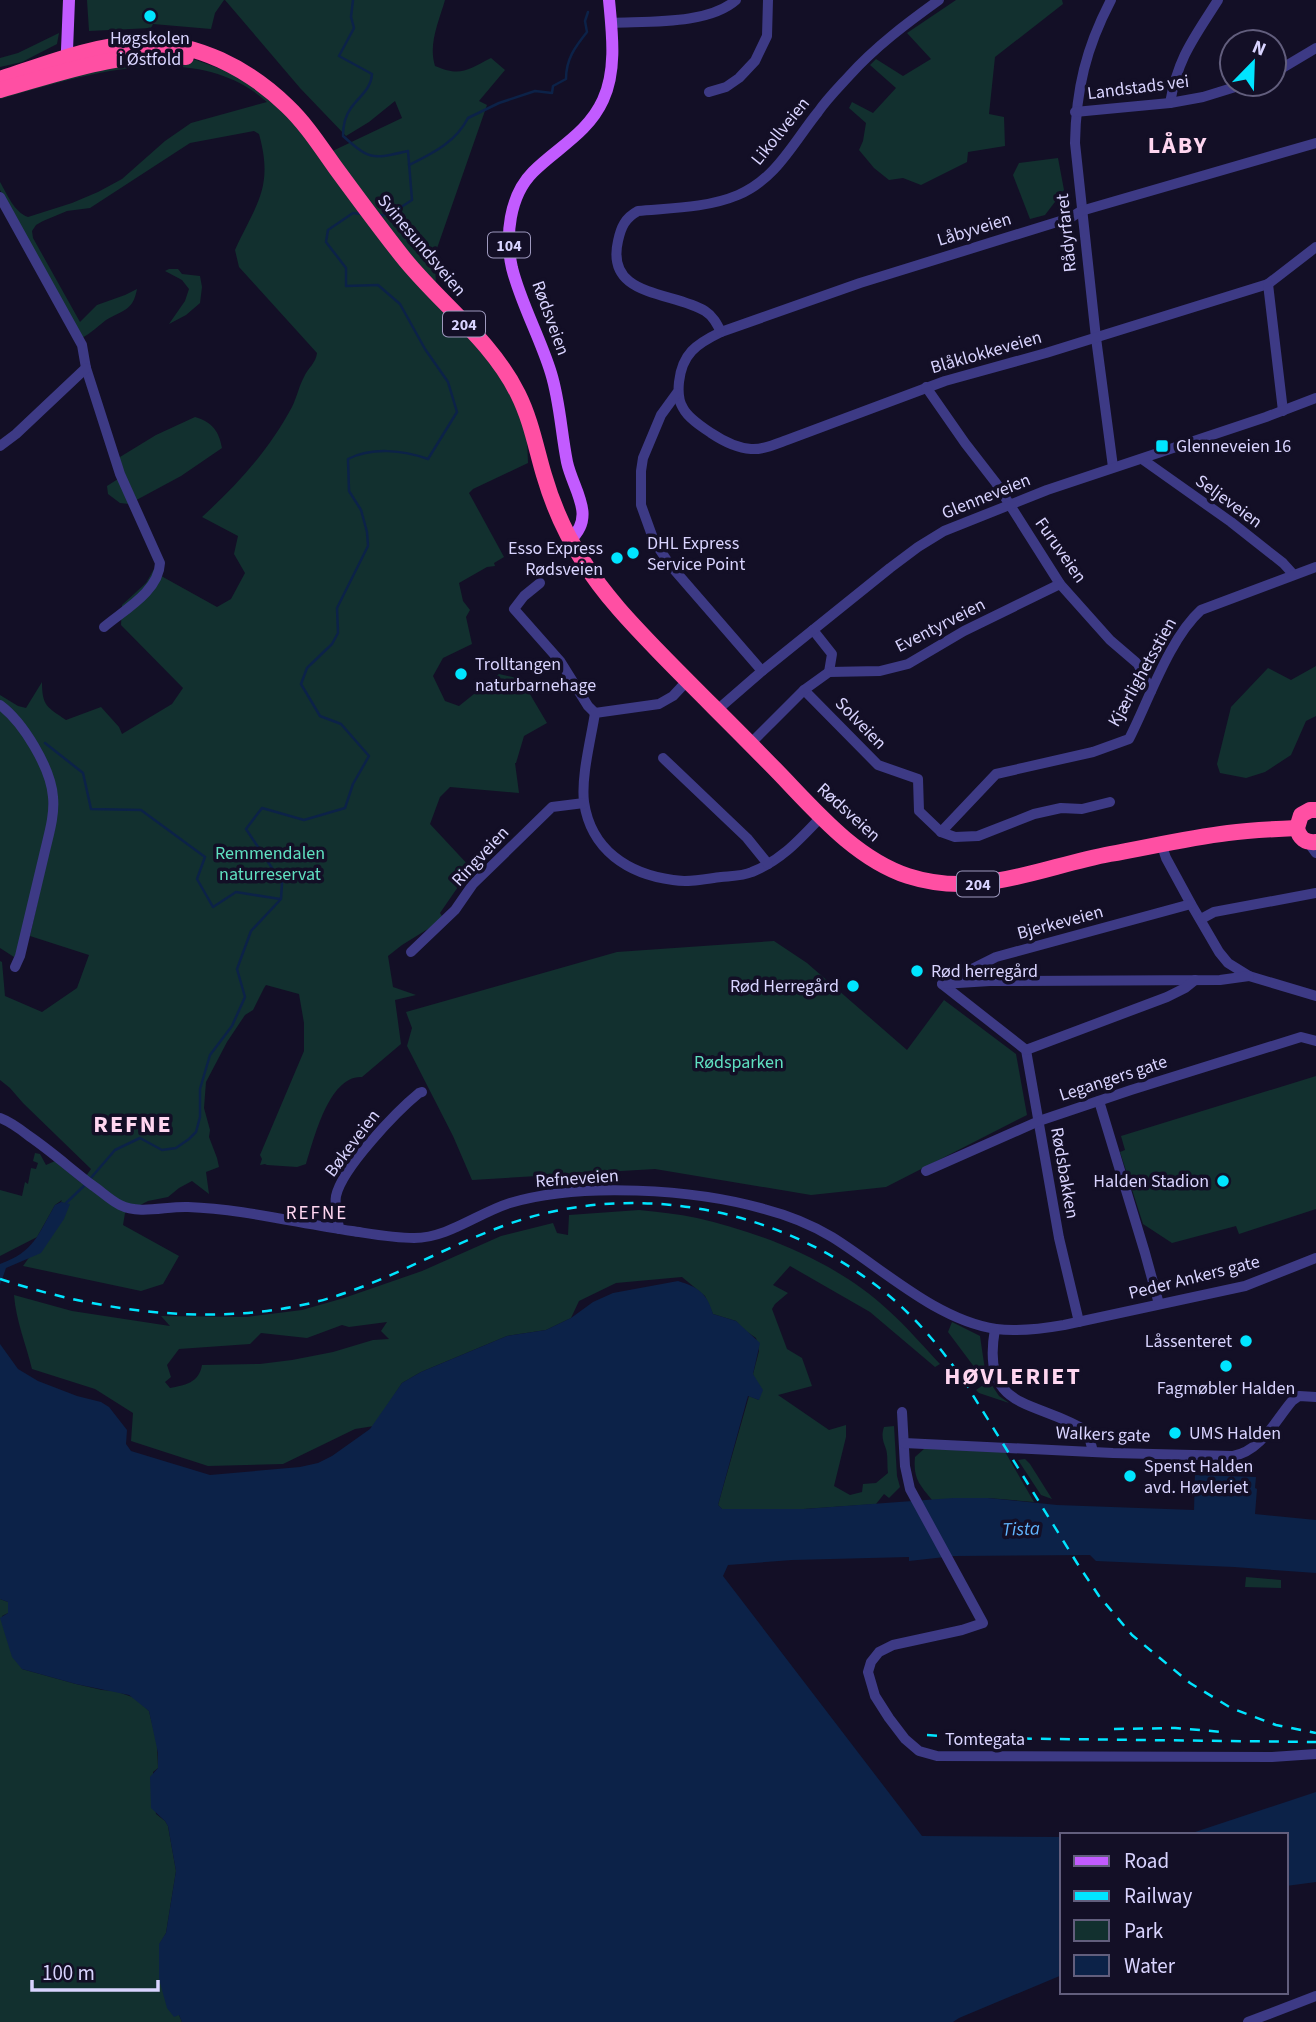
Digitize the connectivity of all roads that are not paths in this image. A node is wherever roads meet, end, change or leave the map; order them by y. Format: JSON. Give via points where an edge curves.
{"nodes":[{"id":1,"x":69,"y":0,"type":"edge"},
{"id":2,"x":609,"y":0,"type":"edge"},
{"id":3,"x":736,"y":0,"type":"edge"},
{"id":4,"x":768,"y":0,"type":"edge"},
{"id":5,"x":939,"y":0,"type":"edge"},
{"id":6,"x":1111,"y":0,"type":"edge"},
{"id":7,"x":1218,"y":0,"type":"edge"},
{"id":8,"x":611,"y":23,"type":"junction"},
{"id":9,"x":1316,"y":48,"type":"edge"},
{"id":10,"x":69,"y":63,"type":"junction"},
{"id":11,"x":1288,"y":65,"type":"edge"},
{"id":12,"x":0,"y":79,"type":"edge"},
{"id":13,"x":0,"y":90,"type":"edge"},
{"id":14,"x":709,"y":92,"type":"dead end"},
{"id":15,"x":1218,"y":92,"type":"edge"},
{"id":16,"x":1170,"y":103,"type":"junction"},
{"id":17,"x":1075,"y":112,"type":"junction"},
{"id":18,"x":1316,"y":142,"type":"edge"},
{"id":19,"x":0,"y":197,"type":"edge"},
{"id":20,"x":1081,"y":211,"type":"junction"},
{"id":21,"x":1316,"y":247,"type":"edge"},
{"id":22,"x":1268,"y":284,"type":"junction"},
{"id":23,"x":721,"y":332,"type":"junction"},
{"id":24,"x":1096,"y":338,"type":"junction"},
{"id":25,"x":86,"y":368,"type":"junction"},
{"id":26,"x":926,"y":387,"type":"junction"},
{"id":27,"x":677,"y":393,"type":"junction"},
{"id":28,"x":1316,"y":398,"type":"edge"},
{"id":29,"x":1283,"y":411,"type":"junction"},
{"id":30,"x":0,"y":446,"type":"edge"},
{"id":31,"x":1142,"y":459,"type":"junction"},
{"id":32,"x":1114,"y":467,"type":"junction"},
{"id":33,"x":1009,"y":505,"type":"junction"},
{"id":34,"x":566,"y":533,"type":"junction"},
{"id":35,"x":1316,"y":567,"type":"edge"},
{"id":36,"x":1293,"y":574,"type":"junction"},
{"id":37,"x":540,"y":583,"type":"dead end"},
{"id":38,"x":1060,"y":584,"type":"junction"},
{"id":39,"x":104,"y":627,"type":"dead end"},
{"id":40,"x":813,"y":630,"type":"junction"},
{"id":41,"x":762,"y":671,"type":"junction"},
{"id":42,"x":829,"y":672,"type":"junction"},
{"id":43,"x":687,"y":681,"type":"junction"},
{"id":44,"x":804,"y":690,"type":"junction"},
{"id":45,"x":1151,"y":691,"type":"junction"},
{"id":46,"x":0,"y":705,"type":"edge"},
{"id":47,"x":716,"y":711,"type":"junction"},
{"id":48,"x":595,"y":713,"type":"junction"},
{"id":49,"x":750,"y":744,"type":"junction"},
{"id":50,"x":663,"y":758,"type":"dead end"},
{"id":51,"x":1110,"y":802,"type":"dead end"},
{"id":52,"x":584,"y":803,"type":"junction"},
{"id":53,"x":1316,"y":810,"type":"edge"},
{"id":54,"x":821,"y":816,"type":"junction"},
{"id":55,"x":1297,"y":828,"type":"junction"},
{"id":56,"x":941,"y":832,"type":"junction"},
{"id":57,"x":1162,"y":845,"type":"junction"},
{"id":58,"x":1313,"y":846,"type":"edge"},
{"id":59,"x":768,"y":864,"type":"junction"},
{"id":60,"x":1316,"y":893,"type":"edge"},
{"id":61,"x":1191,"y":904,"type":"junction"},
{"id":62,"x":1201,"y":919,"type":"junction"},
{"id":63,"x":411,"y":952,"type":"dead end"},
{"id":64,"x":15,"y":967,"type":"dead end"},
{"id":65,"x":1249,"y":976,"type":"junction"},
{"id":66,"x":1195,"y":980,"type":"junction"},
{"id":67,"x":942,"y":985,"type":"junction"},
{"id":68,"x":1316,"y":996,"type":"edge"},
{"id":69,"x":1316,"y":1041,"type":"edge"},
{"id":70,"x":1026,"y":1050,"type":"junction"},
{"id":71,"x":422,"y":1092,"type":"dead end"},
{"id":72,"x":1099,"y":1101,"type":"junction"},
{"id":73,"x":0,"y":1118,"type":"edge"},
{"id":74,"x":1038,"y":1121,"type":"junction"},
{"id":75,"x":926,"y":1171,"type":"dead end"},
{"id":76,"x":339,"y":1229,"type":"junction"},
{"id":77,"x":1316,"y":1258,"type":"edge"},
{"id":78,"x":1158,"y":1304,"type":"junction"},
{"id":79,"x":1079,"y":1322,"type":"junction"},
{"id":80,"x":995,"y":1329,"type":"junction"},
{"id":81,"x":1316,"y":1396,"type":"edge"},
{"id":82,"x":902,"y":1412,"type":"dead end"},
{"id":83,"x":904,"y":1443,"type":"junction"},
{"id":84,"x":1093,"y":1452,"type":"junction"},
{"id":85,"x":1316,"y":1754,"type":"edge"},
{"id":86,"x":1316,"y":1996,"type":"edge"},
{"id":87,"x":1248,"y":2022,"type":"edge"}],
"edges":[{"from":1,"to":10,"type":"main road"},
{"from":2,"to":8,"type":"main road","name":"Rødsveien","number":"104"},
{"from":3,"to":8,"type":"street","via":[[709,15]]},
{"from":4,"to":14,"type":"street","via":[[767,36],[755,61],[726,87]]},
{"from":5,"to":23,"type":"street","name":"Likollveien","via":[[852,73],[762,181],[715,202],[638,211],[622,226],[617,261],[624,277],[638,288],[705,311]]},
{"from":6,"to":17,"type":"street","name":"Rådyrfaret","via":[[1082,73]]},
{"from":7,"to":16,"type":"street","via":[[1184,54]]},
{"from":8,"to":34,"type":"main road","name":"Rødsveien","number":"104","via":[[610,79],[604,98],[586,127],[531,173],[512,212],[509,237],[512,267],[551,373],[568,466],[583,514],[579,532]]},
{"from":9,"to":11,"type":"street"},
{"from":10,"to":12,"type":"highway","name":"Svinesundsveien","number":"204"},
{"from":10,"to":13,"type":"highway","name":"Svinesundsveien","number":"204"},
{"from":10,"to":34,"type":"highway","name":"Svinesundsveien","number":"204","via":[[156,55],[204,60],[243,73],[289,108],[425,284],[484,344],[511,380]]},
{"from":15,"to":16,"type":"street","name":"Landstads vei"},
{"from":16,"to":17,"type":"street","name":"Landstads vei"},
{"from":17,"to":20,"type":"street","name":"Rådyrfaret"},
{"from":18,"to":20,"type":"street","name":"Låbyveien"},
{"from":19,"to":25,"type":"street","via":[[73,327]]},
{"from":20,"to":23,"type":"street","name":"Låbyveien"},
{"from":20,"to":24,"type":"street","name":"Rådyrfaret"},
{"from":21,"to":22,"type":"street","name":"Blåklokkeveien"},
{"from":22,"to":24,"type":"street","name":"Blåklokkeveien"},
{"from":22,"to":29,"type":"street"},
{"from":23,"to":27,"type":"street","name":"Låbyveien","via":[[684,359]]},
{"from":24,"to":26,"type":"street","name":"Blåklokkeveien"},
{"from":24,"to":32,"type":"street","name":"Rådyrfaret"},
{"from":25,"to":30,"type":"street"},
{"from":25,"to":39,"type":"street","via":[[120,474],[160,563],[148,590]]},
{"from":26,"to":27,"type":"street","name":"Blåklokkeveien","via":[[788,440],[752,449],[735,446],[702,427],[683,410]]},
{"from":26,"to":33,"type":"street","name":"Furuveien"},
{"from":27,"to":41,"type":"street","via":[[660,415],[643,458],[641,505],[654,541],[670,565]]},
{"from":28,"to":29,"type":"street","name":"Glenneveien"},
{"from":29,"to":31,"type":"street","name":"Glenneveien"},
{"from":31,"to":32,"type":"street","name":"Glenneveien"},
{"from":31,"to":36,"type":"street","name":"Seljeveien","via":[[1231,522]]},
{"from":32,"to":33,"type":"street","name":"Glenneveien"},
{"from":33,"to":38,"type":"street","name":"Furuveien"},
{"from":33,"to":40,"type":"street","name":"Glenneveien","via":[[944,531],[918,547]]},
{"from":34,"to":43,"type":"highway","name":"Rødsveien","number":"204","via":[[594,579]]},
{"from":35,"to":36,"type":"street","name":"Kjærlighetsstien"},
{"from":36,"to":45,"type":"street","name":"Kjærlighetsstien","via":[[1201,610],[1188,622]]},
{"from":37,"to":48,"type":"street","via":[[514,609],[560,661]]},
{"from":38,"to":42,"type":"street","name":"Eventyrveien","via":[[908,664],[880,671]]},
{"from":38,"to":45,"type":"street","name":"Furuveien","via":[[1138,664]]},
{"from":40,"to":41,"type":"street","name":"Glenneveien"},
{"from":40,"to":42,"type":"street","via":[[832,654]]},
{"from":41,"to":47,"type":"street","name":"Glenneveien"},
{"from":42,"to":44,"type":"street"},
{"from":43,"to":47,"type":"highway","name":"Rødsveien","number":"204"},
{"from":43,"to":48,"type":"street","via":[[659,704]]},
{"from":44,"to":49,"type":"street"},
{"from":44,"to":56,"type":"street","name":"Solveien","via":[[878,765],[918,779],[919,811]]},
{"from":45,"to":56,"type":"street","name":"Kjærlighetsstien","via":[[1129,739],[996,774]]},
{"from":46,"to":64,"type":"street","via":[[28,736],[53,796],[43,860]]},
{"from":47,"to":49,"type":"highway","name":"Rødsveien","number":"204"},
{"from":48,"to":52,"type":"street"},
{"from":49,"to":54,"type":"highway","name":"Rødsveien","number":"204"},
{"from":50,"to":59,"type":"street"},
{"from":51,"to":56,"type":"street","via":[[1082,809],[1061,807],[978,836]]},
{"from":52,"to":59,"type":"street","via":[[594,834],[608,854],[640,872],[673,881],[695,881],[750,873]]},
{"from":52,"to":63,"type":"street","name":"Ringveien","via":[[552,807]]},
{"from":53,"to":55,"type":"highway","via":[[1301,815]]},
{"from":54,"to":57,"type":"highway","name":"Rødsveien","number":"204","via":[[854,846],[888,867],[923,880],[957,885],[1019,878]]},
{"from":54,"to":59,"type":"street","via":[[785,855]]},
{"from":55,"to":57,"type":"highway","number":"204","via":[[1225,833]]},
{"from":55,"to":58,"type":"highway"},
{"from":57,"to":61,"type":"street"},
{"from":60,"to":62,"type":"street","via":[[1214,912]]},
{"from":61,"to":62,"type":"street"},
{"from":61,"to":67,"type":"street","name":"Bjerkeveien","via":[[996,957]]},
{"from":62,"to":65,"type":"street","via":[[1223,958]]},
{"from":65,"to":66,"type":"street"},
{"from":65,"to":68,"type":"street"},
{"from":66,"to":67,"type":"street"},
{"from":66,"to":70,"type":"street","via":[[1167,997]]},
{"from":67,"to":70,"type":"street"},
{"from":69,"to":72,"type":"street","name":"Legangers gate","via":[[1301,1037]]},
{"from":70,"to":74,"type":"street","name":"Rødsbakken"},
{"from":71,"to":76,"type":"street","name":"Bøkeveien","via":[[401,1108],[343,1179],[335,1202]]},
{"from":72,"to":74,"type":"street","name":"Legangers gate"},
{"from":72,"to":78,"type":"street"},
{"from":73,"to":76,"type":"street","name":"Refneveien","via":[[116,1203],[132,1208],[227,1211]]},
{"from":74,"to":75,"type":"street","name":"Legangers gate"},
{"from":74,"to":79,"type":"street","name":"Rødsbakken"},
{"from":76,"to":80,"type":"street","name":"Refneveien","via":[[418,1238],[542,1195],[641,1192],[704,1196],[801,1222],[829,1235],[939,1308]]},
{"from":77,"to":78,"type":"street","name":"Peder Ankers gate","via":[[1245,1286]]},
{"from":78,"to":79,"type":"street","name":"Peder Ankers gate"},
{"from":79,"to":80,"type":"street","name":"Refneveien"},
{"from":80,"to":84,"type":"street","via":[[992,1367],[1000,1385],[1025,1404],[1088,1432]]},
{"from":81,"to":84,"type":"street","name":"Walkers gate","via":[[1292,1401],[1258,1444],[1242,1454]]},
{"from":82,"to":83,"type":"street","name":"Tomtegata"},
{"from":83,"to":84,"type":"street","name":"Walkers gate"},
{"from":83,"to":85,"type":"street","name":"Tomtegata","via":[[912,1494],[983,1623],[893,1645],[871,1662],[875,1696],[919,1751],[936,1756]]},
{"from":86,"to":87,"type":"street"}]}
